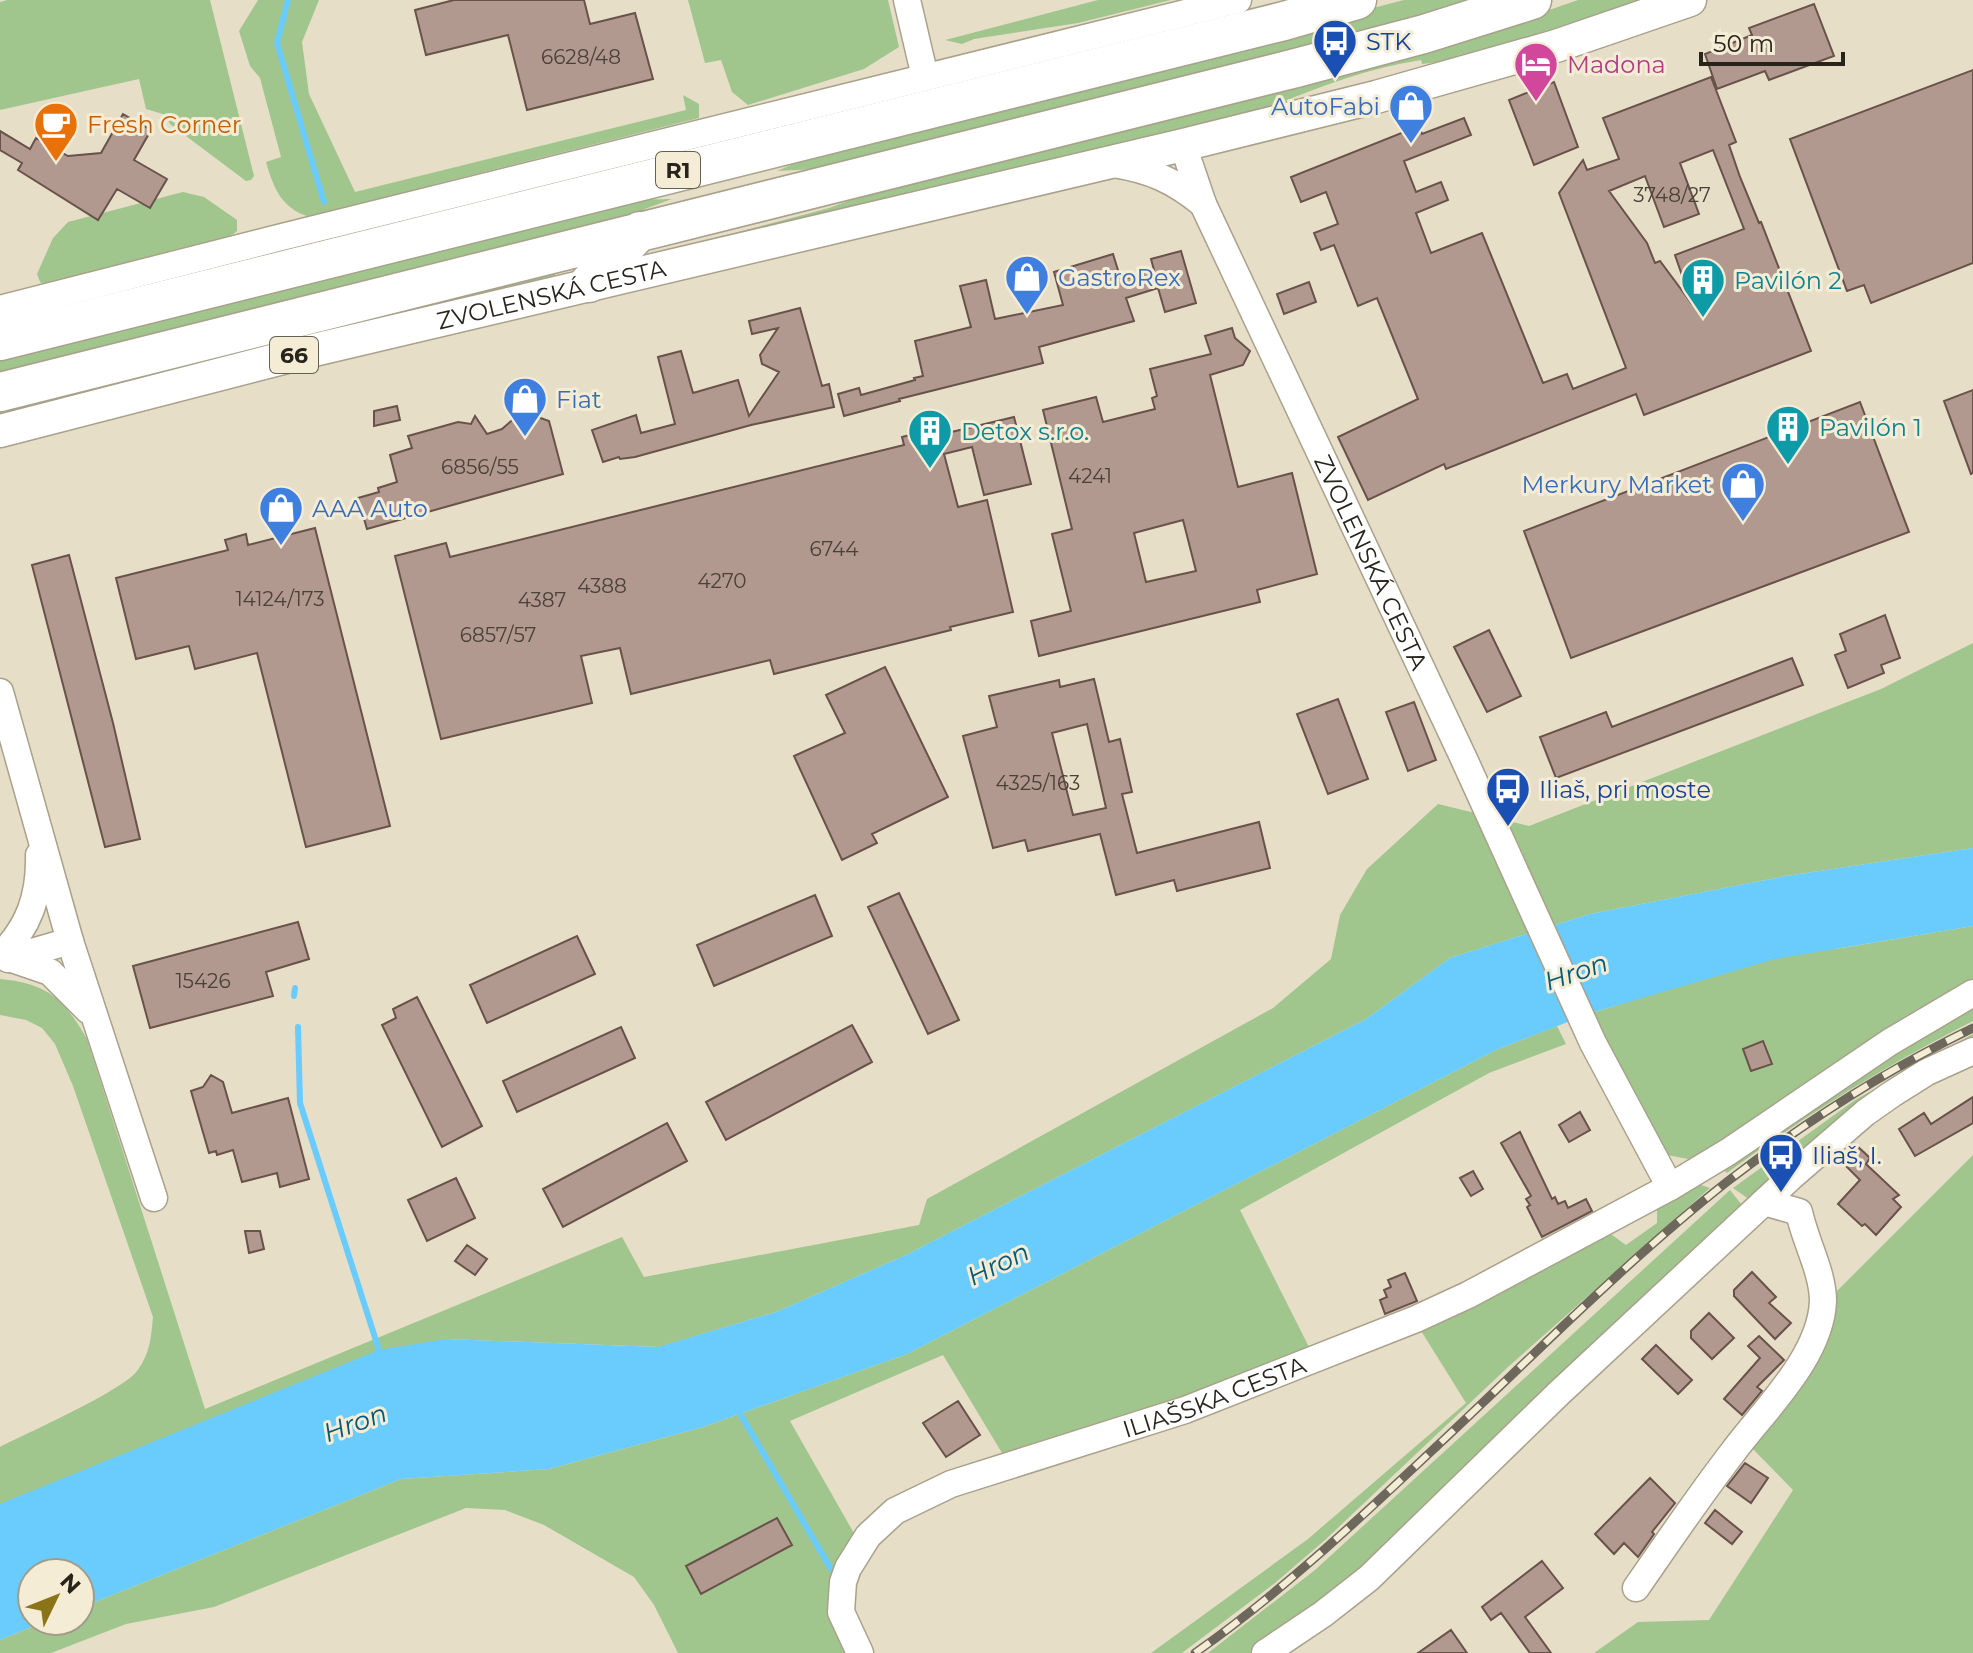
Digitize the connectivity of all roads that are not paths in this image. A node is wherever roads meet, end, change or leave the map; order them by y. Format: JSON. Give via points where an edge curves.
{"nodes":[{"id":1,"x":907,"y":0,"type":"edge"},
{"id":2,"x":1238,"y":0,"type":"edge"},
{"id":3,"x":1357,"y":0,"type":"edge"},
{"id":4,"x":1532,"y":0,"type":"edge"},
{"id":5,"x":1690,"y":0,"type":"edge"},
{"id":6,"x":925,"y":77,"type":"junction"},
{"id":7,"x":1183,"y":145,"type":"junction"},
{"id":8,"x":1106,"y":163,"type":"junction"},
{"id":9,"x":1203,"y":204,"type":"junction"},
{"id":10,"x":640,"y":231,"type":"junction"},
{"id":11,"x":589,"y":283,"type":"junction"},
{"id":12,"x":0,"y":309,"type":"edge"},
{"id":13,"x":0,"y":341,"type":"edge"},
{"id":14,"x":0,"y":392,"type":"edge"},
{"id":15,"x":0,"y":431,"type":"edge"},
{"id":16,"x":0,"y":692,"type":"edge"},
{"id":17,"x":37,"y":823,"type":"junction"},
{"id":18,"x":70,"y":941,"type":"junction"},
{"id":19,"x":3,"y":958,"type":"edge"},
{"id":20,"x":1973,"y":993,"type":"edge"},
{"id":21,"x":97,"y":1027,"type":"junction"},
{"id":22,"x":1973,"y":1051,"type":"edge"},
{"id":23,"x":1815,"y":1156,"type":"junction"},
{"id":24,"x":1670,"y":1187,"type":"junction"},
{"id":25,"x":154,"y":1198,"type":"dead end"},
{"id":26,"x":1764,"y":1202,"type":"junction"},
{"id":27,"x":1799,"y":1212,"type":"junction"},
{"id":28,"x":1636,"y":1588,"type":"dead end"},
{"id":29,"x":860,"y":1653,"type":"edge"},
{"id":30,"x":1265,"y":1653,"type":"edge"}],
"edges":[{"from":1,"to":6,"type":"street"},
{"from":2,"to":6,"type":"street"},
{"from":3,"to":13,"type":"highway","number":"R1"},
{"from":4,"to":10,"type":"highway","number":"R1","via":[[1296,68]]},
{"from":5,"to":7,"type":"main road","name":"ZVOLENSKÁ CESTA","via":[[1465,74]]},
{"from":6,"to":12,"type":"street"},
{"from":7,"to":8,"type":"main road","name":"ZVOLENSKÁ CESTA"},
{"from":7,"to":9,"type":"street","name":"ZVOLENSKÁ CESTA"},
{"from":8,"to":9,"type":"street","name":"ZVOLENSKÁ CESTA","via":[[1174,182]]},
{"from":8,"to":11,"type":"main road","name":"ZVOLENSKÁ CESTA"},
{"from":9,"to":24,"type":"street","name":"ZVOLENSKÁ CESTA","via":[[1593,1043]]},
{"from":10,"to":11,"type":"highway"},
{"from":10,"to":14,"type":"highway","number":"R1"},
{"from":11,"to":15,"type":"main road","name":"ZVOLENSKÁ CESTA","number":"66"},
{"from":16,"to":17,"type":"street"},
{"from":17,"to":18,"type":"street"},
{"from":17,"to":19,"type":"street","via":[[34,905]]},
{"from":18,"to":19,"type":"street"},
{"from":18,"to":21,"type":"street"},
{"from":19,"to":21,"type":"street","via":[[50,972],[87,1009]]},
{"from":20,"to":24,"type":"street","name":"ILIAŠSKA CESTA"},
{"from":21,"to":25,"type":"street"},
{"from":22,"to":23,"type":"street","via":[[1892,1094]]},
{"from":23,"to":26,"type":"street"},
{"from":23,"to":27,"type":"street"},
{"from":24,"to":29,"type":"street","name":"ILIAŠSKA CESTA","via":[[1416,1319],[1185,1410],[951,1484],[895,1511],[868,1536],[843,1582],[841,1612]]},
{"from":26,"to":27,"type":"street"},
{"from":26,"to":30,"type":"street","via":[[1369,1578]]},
{"from":27,"to":28,"type":"street","via":[[1823,1300],[1811,1345]]}]}
